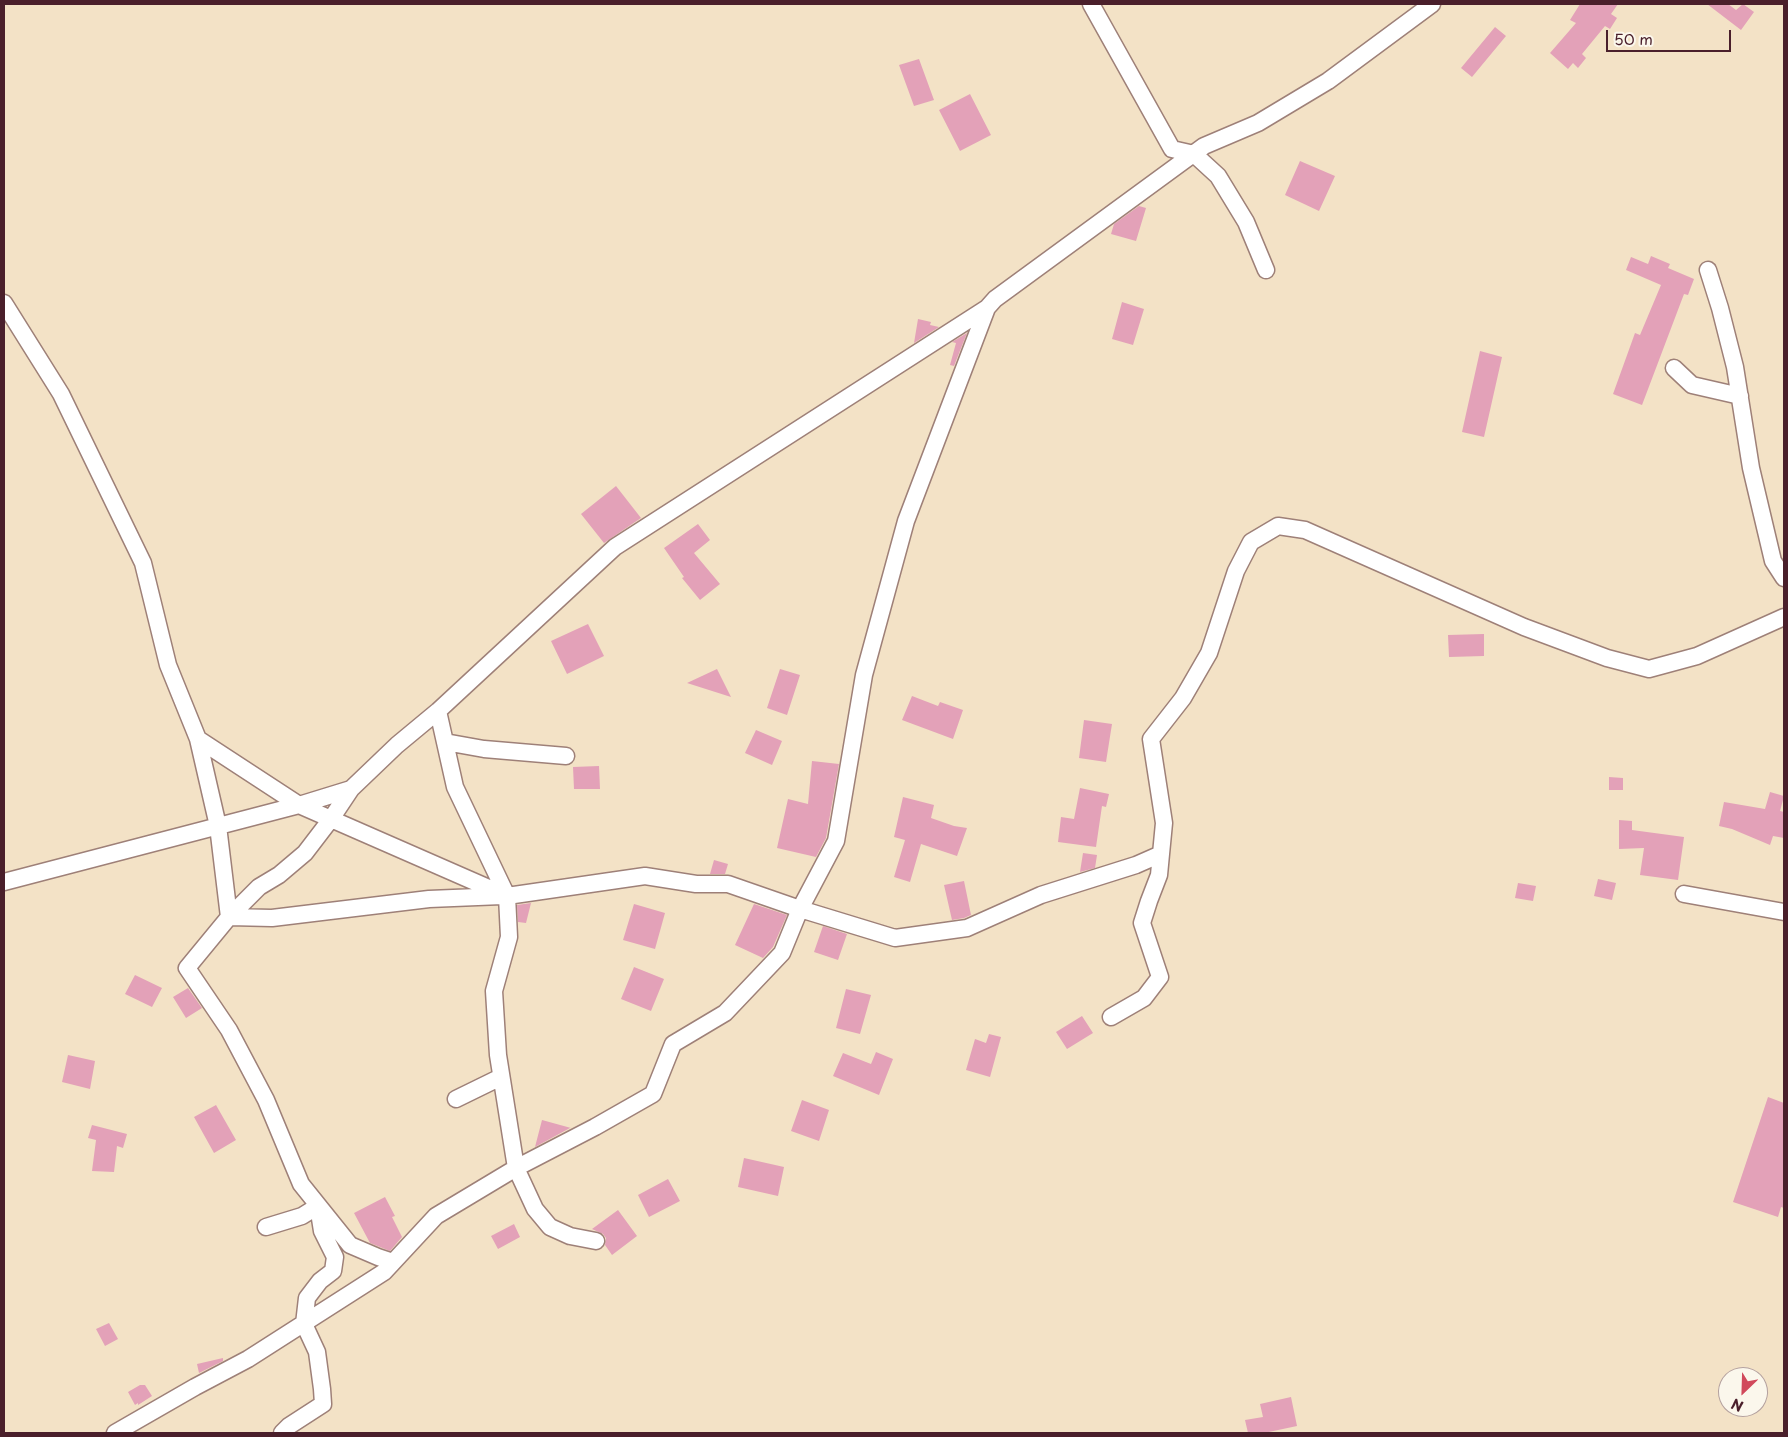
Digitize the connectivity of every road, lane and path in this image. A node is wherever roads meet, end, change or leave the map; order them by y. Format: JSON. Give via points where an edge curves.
{"nodes":[{"id":1,"x":1091,"y":4,"type":"edge"},
{"id":2,"x":1432,"y":4,"type":"edge"},
{"id":3,"x":1172,"y":149,"type":"junction"},
{"id":4,"x":1194,"y":154,"type":"junction"},
{"id":5,"x":1167,"y":174,"type":"junction"},
{"id":6,"x":1266,"y":270,"type":"dead end"},
{"id":7,"x":1708,"y":270,"type":"dead end"},
{"id":8,"x":4,"y":302,"type":"edge"},
{"id":9,"x":987,"y":308,"type":"junction"},
{"id":10,"x":1674,"y":368,"type":"dead end"},
{"id":11,"x":1740,"y":396,"type":"junction"},
{"id":12,"x":1784,"y":578,"type":"edge"},
{"id":13,"x":1784,"y":617,"type":"edge"},
{"id":14,"x":438,"y":711,"type":"junction"},
{"id":15,"x":198,"y":739,"type":"junction"},
{"id":16,"x":445,"y":742,"type":"junction"},
{"id":17,"x":566,"y":756,"type":"dead end"},
{"id":18,"x":351,"y":789,"type":"junction"},
{"id":19,"x":299,"y":804,"type":"junction"},
{"id":20,"x":331,"y":819,"type":"junction"},
{"id":21,"x":218,"y":826,"type":"junction"},
{"id":22,"x":1161,"y":854,"type":"junction"},
{"id":23,"x":7,"y":879,"type":"edge"},
{"id":24,"x":1684,"y":894,"type":"dead end"},
{"id":25,"x":507,"y":896,"type":"junction"},
{"id":26,"x":800,"y":909,"type":"junction"},
{"id":27,"x":1784,"y":912,"type":"edge"},
{"id":28,"x":229,"y":917,"type":"junction"},
{"id":29,"x":1110,"y":1017,"type":"dead end"},
{"id":30,"x":501,"y":1077,"type":"junction"},
{"id":31,"x":456,"y":1099,"type":"dead end"},
{"id":32,"x":516,"y":1168,"type":"junction"},
{"id":33,"x":318,"y":1206,"type":"junction"},
{"id":34,"x":266,"y":1227,"type":"dead end"},
{"id":35,"x":596,"y":1241,"type":"dead end"},
{"id":36,"x":393,"y":1262,"type":"junction"},
{"id":37,"x":304,"y":1324,"type":"junction"},
{"id":38,"x":115,"y":1433,"type":"edge"},
{"id":39,"x":282,"y":1433,"type":"edge"}],
"edges":[{"from":1,"to":3,"type":"street"},
{"from":2,"to":4,"type":"street","via":[[1328,81],[1258,123],[1204,146]]},
{"from":3,"to":4,"type":"street"},
{"from":3,"to":5,"type":"street"},
{"from":4,"to":5,"type":"street"},
{"from":4,"to":6,"type":"street","via":[[1223,184],[1246,222]]},
{"from":5,"to":9,"type":"street"},
{"from":7,"to":11,"type":"street"},
{"from":8,"to":15,"type":"street","via":[[61,394],[144,563],[168,665]]},
{"from":9,"to":14,"type":"street","via":[[615,547]]},
{"from":9,"to":26,"type":"street","via":[[906,521],[864,675],[836,841]]},
{"from":10,"to":11,"type":"street","via":[[1692,384]]},
{"from":11,"to":12,"type":"street","via":[[1751,468],[1772,561]]},
{"from":13,"to":22,"type":"street","via":[[1697,656],[1649,669],[1607,658],[1524,627],[1305,530],[1278,526],[1251,542],[1236,571],[1209,653],[1183,698],[1151,739],[1164,823]]},
{"from":14,"to":16,"type":"street"},
{"from":14,"to":18,"type":"street"},
{"from":15,"to":19,"type":"street"},
{"from":15,"to":21,"type":"street"},
{"from":16,"to":17,"type":"street"},
{"from":16,"to":25,"type":"street","via":[[455,787]]},
{"from":18,"to":19,"type":"street"},
{"from":18,"to":20,"type":"street"},
{"from":19,"to":20,"type":"street"},
{"from":19,"to":21,"type":"street"},
{"from":20,"to":25,"type":"street"},
{"from":20,"to":28,"type":"street","via":[[305,853],[259,887]]},
{"from":21,"to":23,"type":"street"},
{"from":21,"to":28,"type":"street"},
{"from":22,"to":26,"type":"street","via":[[1041,895],[967,928],[894,938]]},
{"from":22,"to":29,"type":"street","via":[[1159,875],[1142,922],[1160,977],[1144,998]]},
{"from":24,"to":27,"type":"street"},
{"from":25,"to":26,"type":"street","via":[[645,876],[696,884],[728,884]]},
{"from":25,"to":28,"type":"street","via":[[429,899],[272,918]]},
{"from":25,"to":30,"type":"street","via":[[509,937],[494,991]]},
{"from":26,"to":32,"type":"street","via":[[782,953],[725,1014],[673,1044],[653,1094]]},
{"from":28,"to":33,"type":"street","via":[[187,968],[229,1030],[266,1100],[301,1184]]},
{"from":30,"to":31,"type":"street"},
{"from":30,"to":32,"type":"street"},
{"from":32,"to":35,"type":"street","via":[[535,1209],[550,1227],[570,1236]]},
{"from":32,"to":36,"type":"street","via":[[436,1216]]},
{"from":33,"to":34,"type":"street","via":[[302,1216]]},
{"from":33,"to":36,"type":"street","via":[[350,1245]]},
{"from":33,"to":37,"type":"street","via":[[322,1231],[334,1264],[333,1271],[307,1298]]},
{"from":36,"to":37,"type":"street","via":[[384,1272]]},
{"from":37,"to":38,"type":"street","via":[[248,1360]]},
{"from":37,"to":39,"type":"street","via":[[317,1352],[322,1404]]}]}
